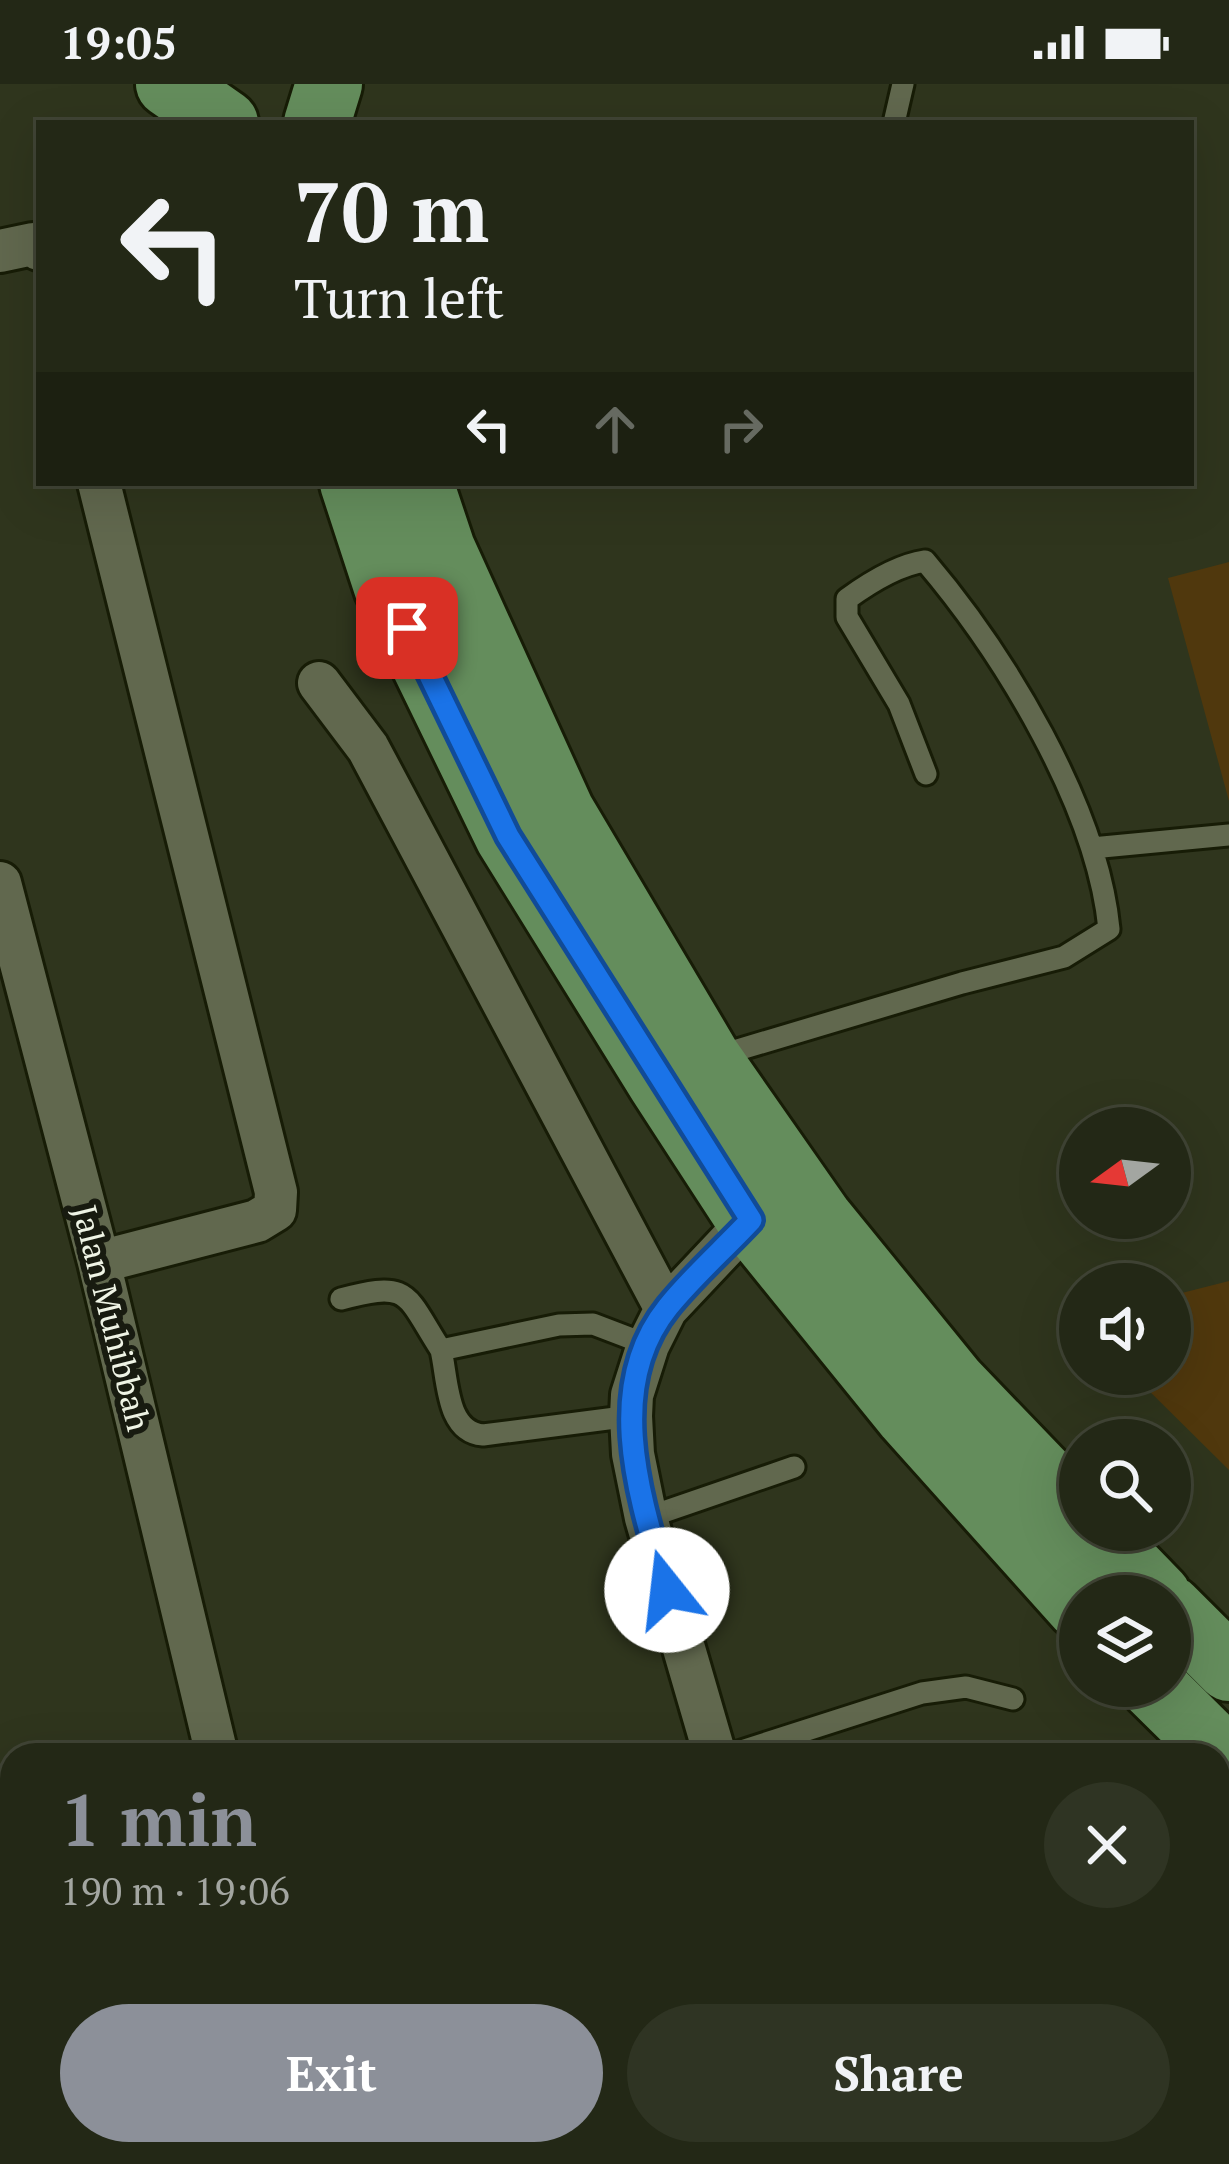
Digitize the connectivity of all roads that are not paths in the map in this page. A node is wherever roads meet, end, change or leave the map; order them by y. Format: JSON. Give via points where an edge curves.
{"nodes":[{"id":1,"x":170,"y":84,"type":"edge"},
{"id":2,"x":239,"y":84,"type":"edge"},
{"id":3,"x":303,"y":84,"type":"edge"},
{"id":4,"x":329,"y":84,"type":"edge"},
{"id":5,"x":903,"y":84,"type":"edge"},
{"id":6,"x":221,"y":120,"type":"edge"},
{"id":7,"x":248,"y":120,"type":"edge"},
{"id":8,"x":314,"y":120,"type":"edge"},
{"id":9,"x":316,"y":120,"type":"edge"},
{"id":10,"x":895,"y":120,"type":"edge"},
{"id":11,"x":36,"y":246,"type":"edge"},
{"id":12,"x":0,"y":251,"type":"edge"},
{"id":13,"x":100,"y":486,"type":"edge"},
{"id":14,"x":354,"y":486,"type":"edge"},
{"id":15,"x":421,"y":486,"type":"edge"},
{"id":16,"x":319,"y":683,"type":"dead end"},
{"id":17,"x":926,"y":774,"type":"dead end"},
{"id":18,"x":1229,"y":835,"type":"edge"},
{"id":19,"x":1092,"y":848,"type":"junction"},
{"id":20,"x":0,"y":883,"type":"edge"},
{"id":21,"x":708,"y":1059,"type":"junction"},
{"id":22,"x":751,"y":1220,"type":"junction"},
{"id":23,"x":99,"y":1262,"type":"junction"},
{"id":24,"x":341,"y":1299,"type":"dead end"},
{"id":25,"x":657,"y":1327,"type":"junction"},
{"id":26,"x":441,"y":1350,"type":"junction"},
{"id":27,"x":631,"y":1416,"type":"junction"},
{"id":28,"x":794,"y":1467,"type":"dead end"},
{"id":29,"x":1059,"y":1493,"type":"edge"},
{"id":30,"x":646,"y":1518,"type":"junction"},
{"id":31,"x":1114,"y":1551,"type":"edge"},
{"id":32,"x":1138,"y":1575,"type":"edge"},
{"id":33,"x":1059,"y":1584,"type":"edge"},
{"id":34,"x":1191,"y":1630,"type":"edge"},
{"id":35,"x":1229,"y":1668,"type":"edge"},
{"id":36,"x":1013,"y":1699,"type":"dead end"},
{"id":37,"x":1174,"y":1707,"type":"edge"},
{"id":38,"x":214,"y":1743,"type":"edge"},
{"id":39,"x":712,"y":1743,"type":"edge"},
{"id":40,"x":766,"y":1743,"type":"edge"},
{"id":41,"x":1211,"y":1743,"type":"edge"}],
"edges":[{"from":1,"to":6,"type":"highway"},
{"from":2,"to":7,"type":"highway"},
{"from":3,"to":8,"type":"highway"},
{"from":4,"to":9,"type":"highway"},
{"from":5,"to":10,"type":"lane"},
{"from":11,"to":12,"type":"street"},
{"from":13,"to":23,"type":"street","via":[[276,1192],[275,1210],[257,1221]]},
{"from":14,"to":22,"type":"highway","via":[[387,587],[508,836]]},
{"from":15,"to":21,"type":"highway","via":[[561,811]]},
{"from":16,"to":25,"type":"street","via":[[368,748]]},
{"from":17,"to":19,"type":"lane","via":[[899,704],[847,617],[848,599],[861,589],[925,561],[1035,719]]},
{"from":18,"to":19,"type":"lane"},
{"from":19,"to":21,"type":"lane","via":[[1109,929],[1064,957]]},
{"from":20,"to":23,"type":"street","name":"Jalan Muhibbah"},
{"from":21,"to":29,"type":"highway","via":[[819,1218],[939,1366]]},
{"from":22,"to":25,"type":"street"},
{"from":22,"to":33,"type":"highway","via":[[908,1415]]},
{"from":23,"to":38,"type":"street","name":"Jalan Muhibbah"},
{"from":24,"to":26,"type":"lane","via":[[382,1288],[406,1295]]},
{"from":25,"to":26,"type":"lane","via":[[559,1325]]},
{"from":25,"to":27,"type":"street"},
{"from":26,"to":27,"type":"lane","via":[[456,1421],[469,1434]]},
{"from":27,"to":30,"type":"street"},
{"from":28,"to":30,"type":"lane"},
{"from":30,"to":39,"type":"street"},
{"from":31,"to":32,"type":"highway"},
{"from":34,"to":35,"type":"highway"},
{"from":36,"to":40,"type":"lane","via":[[966,1687],[922,1693]]},
{"from":37,"to":41,"type":"highway"}]}
